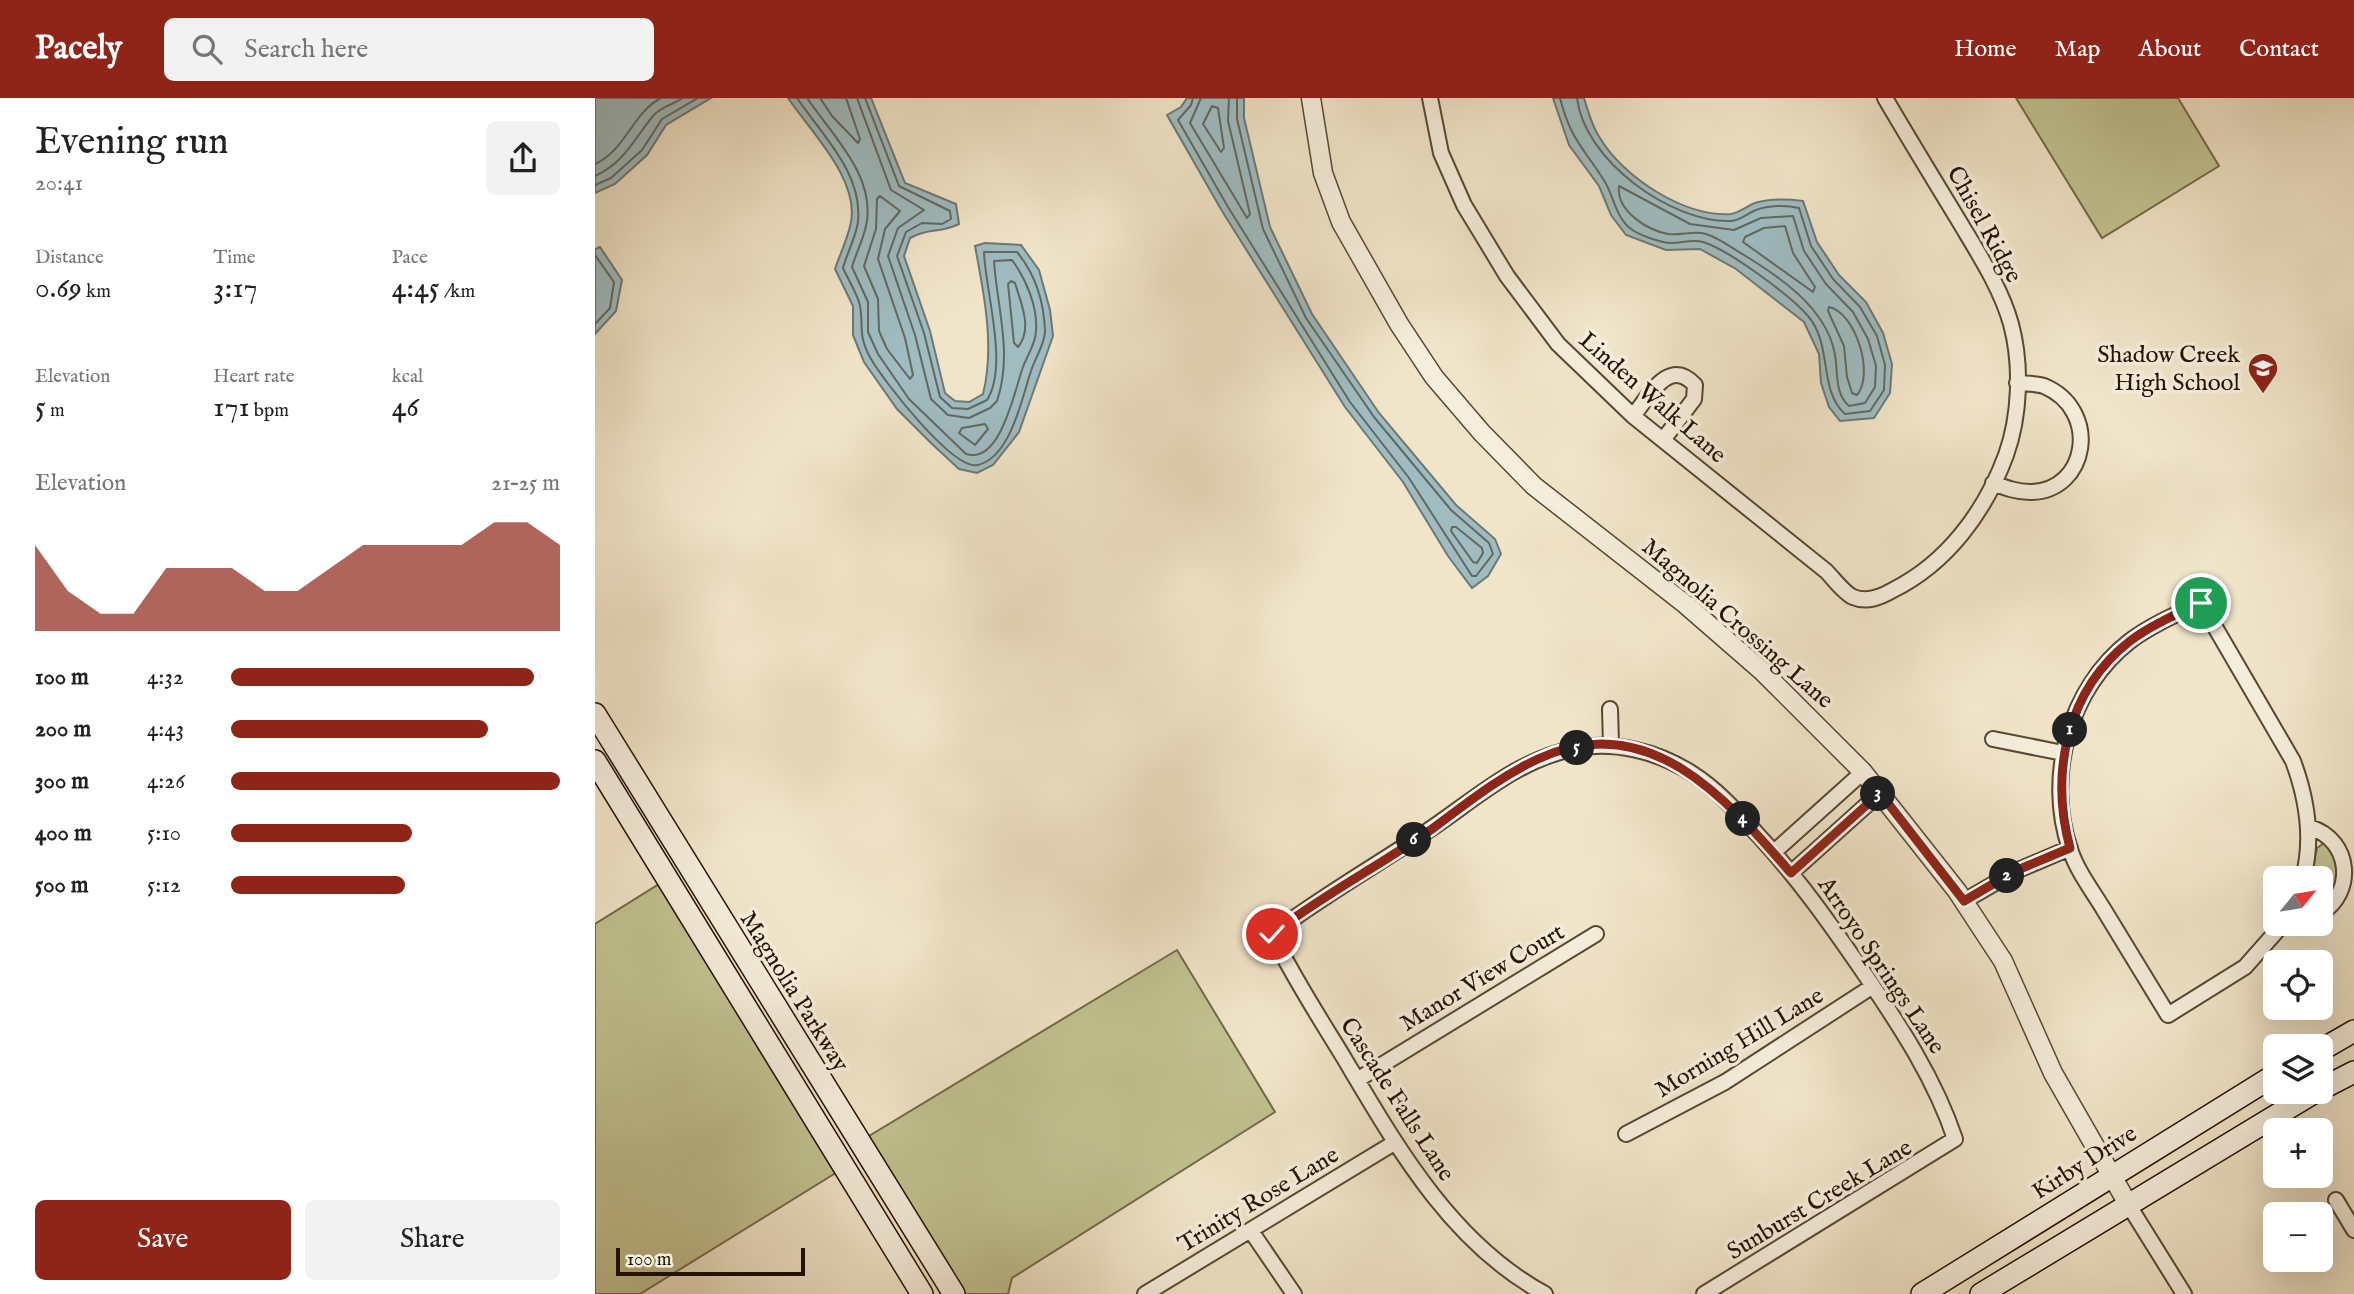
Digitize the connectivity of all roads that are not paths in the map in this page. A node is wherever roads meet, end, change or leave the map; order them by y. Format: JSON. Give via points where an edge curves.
{"nodes":[{"id":1,"x":1311,"y":98,"type":"edge"},
{"id":2,"x":1430,"y":98,"type":"edge"},
{"id":3,"x":1885,"y":98,"type":"edge"},
{"id":4,"x":2017,"y":383,"type":"junction"},
{"id":5,"x":1633,"y":416,"type":"junction"},
{"id":6,"x":1663,"y":440,"type":"junction"},
{"id":7,"x":1993,"y":483,"type":"junction"},
{"id":8,"x":1875,"y":600,"type":"joint"},
{"id":9,"x":1610,"y":709,"type":"dead end"},
{"id":10,"x":595,"y":713,"type":"edge"},
{"id":11,"x":1993,"y":739,"type":"dead end"},
{"id":12,"x":1611,"y":744,"type":"junction"},
{"id":13,"x":2063,"y":753,"type":"junction"},
{"id":14,"x":595,"y":758,"type":"edge"},
{"id":15,"x":1863,"y":772,"type":"junction"},
{"id":16,"x":1880,"y":793,"type":"junction"},
{"id":17,"x":2309,"y":827,"type":"junction"},
{"id":18,"x":2070,"y":848,"type":"junction"},
{"id":19,"x":1774,"y":852,"type":"junction"},
{"id":20,"x":683,"y":858,"type":"junction"},
{"id":21,"x":2304,"y":866,"type":"edge"},
{"id":22,"x":1791,"y":873,"type":"junction"},
{"id":23,"x":1964,"y":901,"type":"junction"},
{"id":24,"x":2333,"y":906,"type":"edge"},
{"id":25,"x":1596,"y":934,"type":"dead end"},
{"id":26,"x":2272,"y":936,"type":"edge"},
{"id":27,"x":1873,"y":986,"type":"junction"},
{"id":28,"x":2354,"y":1031,"type":"edge"},
{"id":29,"x":2333,"y":1043,"type":"edge"},
{"id":30,"x":2354,"y":1072,"type":"edge"},
{"id":31,"x":1357,"y":1080,"type":"junction"},
{"id":32,"x":2263,"y":1082,"type":"edge"},
{"id":33,"x":2333,"y":1083,"type":"edge"},
{"id":34,"x":2295,"y":1104,"type":"edge"},
{"id":35,"x":1626,"y":1134,"type":"dead end"},
{"id":36,"x":1955,"y":1139,"type":"joint"},
{"id":37,"x":1394,"y":1143,"type":"junction"},
{"id":38,"x":2112,"y":1176,"type":"junction"},
{"id":39,"x":2336,"y":1200,"type":"dead end"},
{"id":40,"x":2128,"y":1204,"type":"junction"},
{"id":41,"x":2354,"y":1230,"type":"edge"},
{"id":42,"x":1251,"y":1231,"type":"junction"},
{"id":43,"x":2182,"y":1293,"type":"edge"},
{"id":44,"x":922,"y":1294,"type":"edge"},
{"id":45,"x":954,"y":1294,"type":"edge"},
{"id":46,"x":1145,"y":1294,"type":"edge"},
{"id":47,"x":1293,"y":1294,"type":"edge"},
{"id":48,"x":1545,"y":1294,"type":"edge"},
{"id":49,"x":1704,"y":1294,"type":"edge"},
{"id":50,"x":1922,"y":1294,"type":"edge"},
{"id":51,"x":1981,"y":1294,"type":"edge"}],
"edges":[{"from":1,"to":15,"type":"street","name":"Magnolia Crossing Lane","via":[[1323,173],[1341,222],[1434,377],[1534,486],[1752,662]]},
{"from":2,"to":5,"type":"street","name":"Linden Walk Lane","via":[[1450,178],[1507,276],[1558,344]]},
{"from":3,"to":4,"type":"street","name":"Chisel Ridge","via":[[1996,285],[2011,324]]},
{"from":4,"to":7,"type":"street","name":"Chisel Ridge","via":[[2017,406],[2006,454]]},
{"from":4,"to":7,"type":"street","via":[[2042,385],[2068,401],[2080,421],[2079,457],[2064,477],[2033,493]]},
{"from":5,"to":6,"type":"street","name":"Linden Walk Lane"},
{"from":5,"to":6,"type":"street","via":[[1667,376],[1686,376],[1695,385],[1694,399]]},
{"from":6,"to":8,"type":"street","name":"Linden Walk Lane","via":[[1852,597]]},
{"from":7,"to":8,"type":"street","name":"Chisel Ridge","via":[[1972,520],[1945,553],[1913,580]]},
{"from":9,"to":12,"type":"street"},
{"from":10,"to":20,"type":"main road","name":"Magnolia Parkway"},
{"from":11,"to":13,"type":"street"},
{"from":12,"to":19,"type":"street","name":"Arroyo Springs Lane","via":[[1656,756],[1692,773],[1721,795]]},
{"from":12,"to":31,"type":"street","name":"Cascade Falls Lane","via":[[1573,748],[1504,777],[1272,934]]},
{"from":13,"to":17,"type":"street","via":[[2082,700],[2115,654],[2145,631],[2201,603],[2293,761]]},
{"from":13,"to":18,"type":"street","via":[[2060,796]]},
{"from":14,"to":20,"type":"main road","via":[[619,779],[667,857],[673,861]]},
{"from":14,"to":44,"type":"main road","name":"Magnolia Parkway"},
{"from":15,"to":16,"type":"street","name":"Magnolia Crossing Lane"},
{"from":15,"to":19,"type":"street"},
{"from":16,"to":22,"type":"street"},
{"from":16,"to":23,"type":"street","name":"Magnolia Crossing Lane"},
{"from":17,"to":21,"type":"street"},
{"from":17,"to":24,"type":"street","via":[[2335,839],[2349,866],[2345,892]]},
{"from":18,"to":23,"type":"street","via":[[2015,871]]},
{"from":18,"to":26,"type":"street","via":[[2168,1015],[2245,967]]},
{"from":19,"to":22,"type":"street","name":"Arroyo Springs Lane"},
{"from":20,"to":45,"type":"main road","name":"Magnolia Parkway"},
{"from":22,"to":27,"type":"street","name":"Arroyo Springs Lane"},
{"from":23,"to":38,"type":"street","name":"Magnolia Crossing Lane","via":[[2003,961],[2053,1073]]},
{"from":25,"to":31,"type":"street","name":"Manor View Court"},
{"from":27,"to":35,"type":"street","name":"Morning Hill Lane","via":[[1725,1082]]},
{"from":27,"to":36,"type":"street","name":"Arroyo Springs Lane","via":[[1917,1055]]},
{"from":28,"to":29,"type":"main road"},
{"from":30,"to":33,"type":"main road"},
{"from":31,"to":37,"type":"street","name":"Cascade Falls Lane"},
{"from":32,"to":38,"type":"main road","name":"Kirby Drive"},
{"from":34,"to":40,"type":"main road"},
{"from":36,"to":49,"type":"street","name":"Sunburst Creek Lane"},
{"from":37,"to":42,"type":"street","name":"Trinity Rose Lane"},
{"from":37,"to":48,"type":"street","name":"Cascade Falls Lane","via":[[1464,1231]]},
{"from":38,"to":40,"type":"street","name":"Magnolia Crossing Lane"},
{"from":38,"to":50,"type":"main road","name":"Kirby Drive"},
{"from":39,"to":41,"type":"street"},
{"from":40,"to":43,"type":"street"},
{"from":40,"to":51,"type":"main road"},
{"from":42,"to":46,"type":"street","name":"Trinity Rose Lane"},
{"from":42,"to":47,"type":"street"}]}
